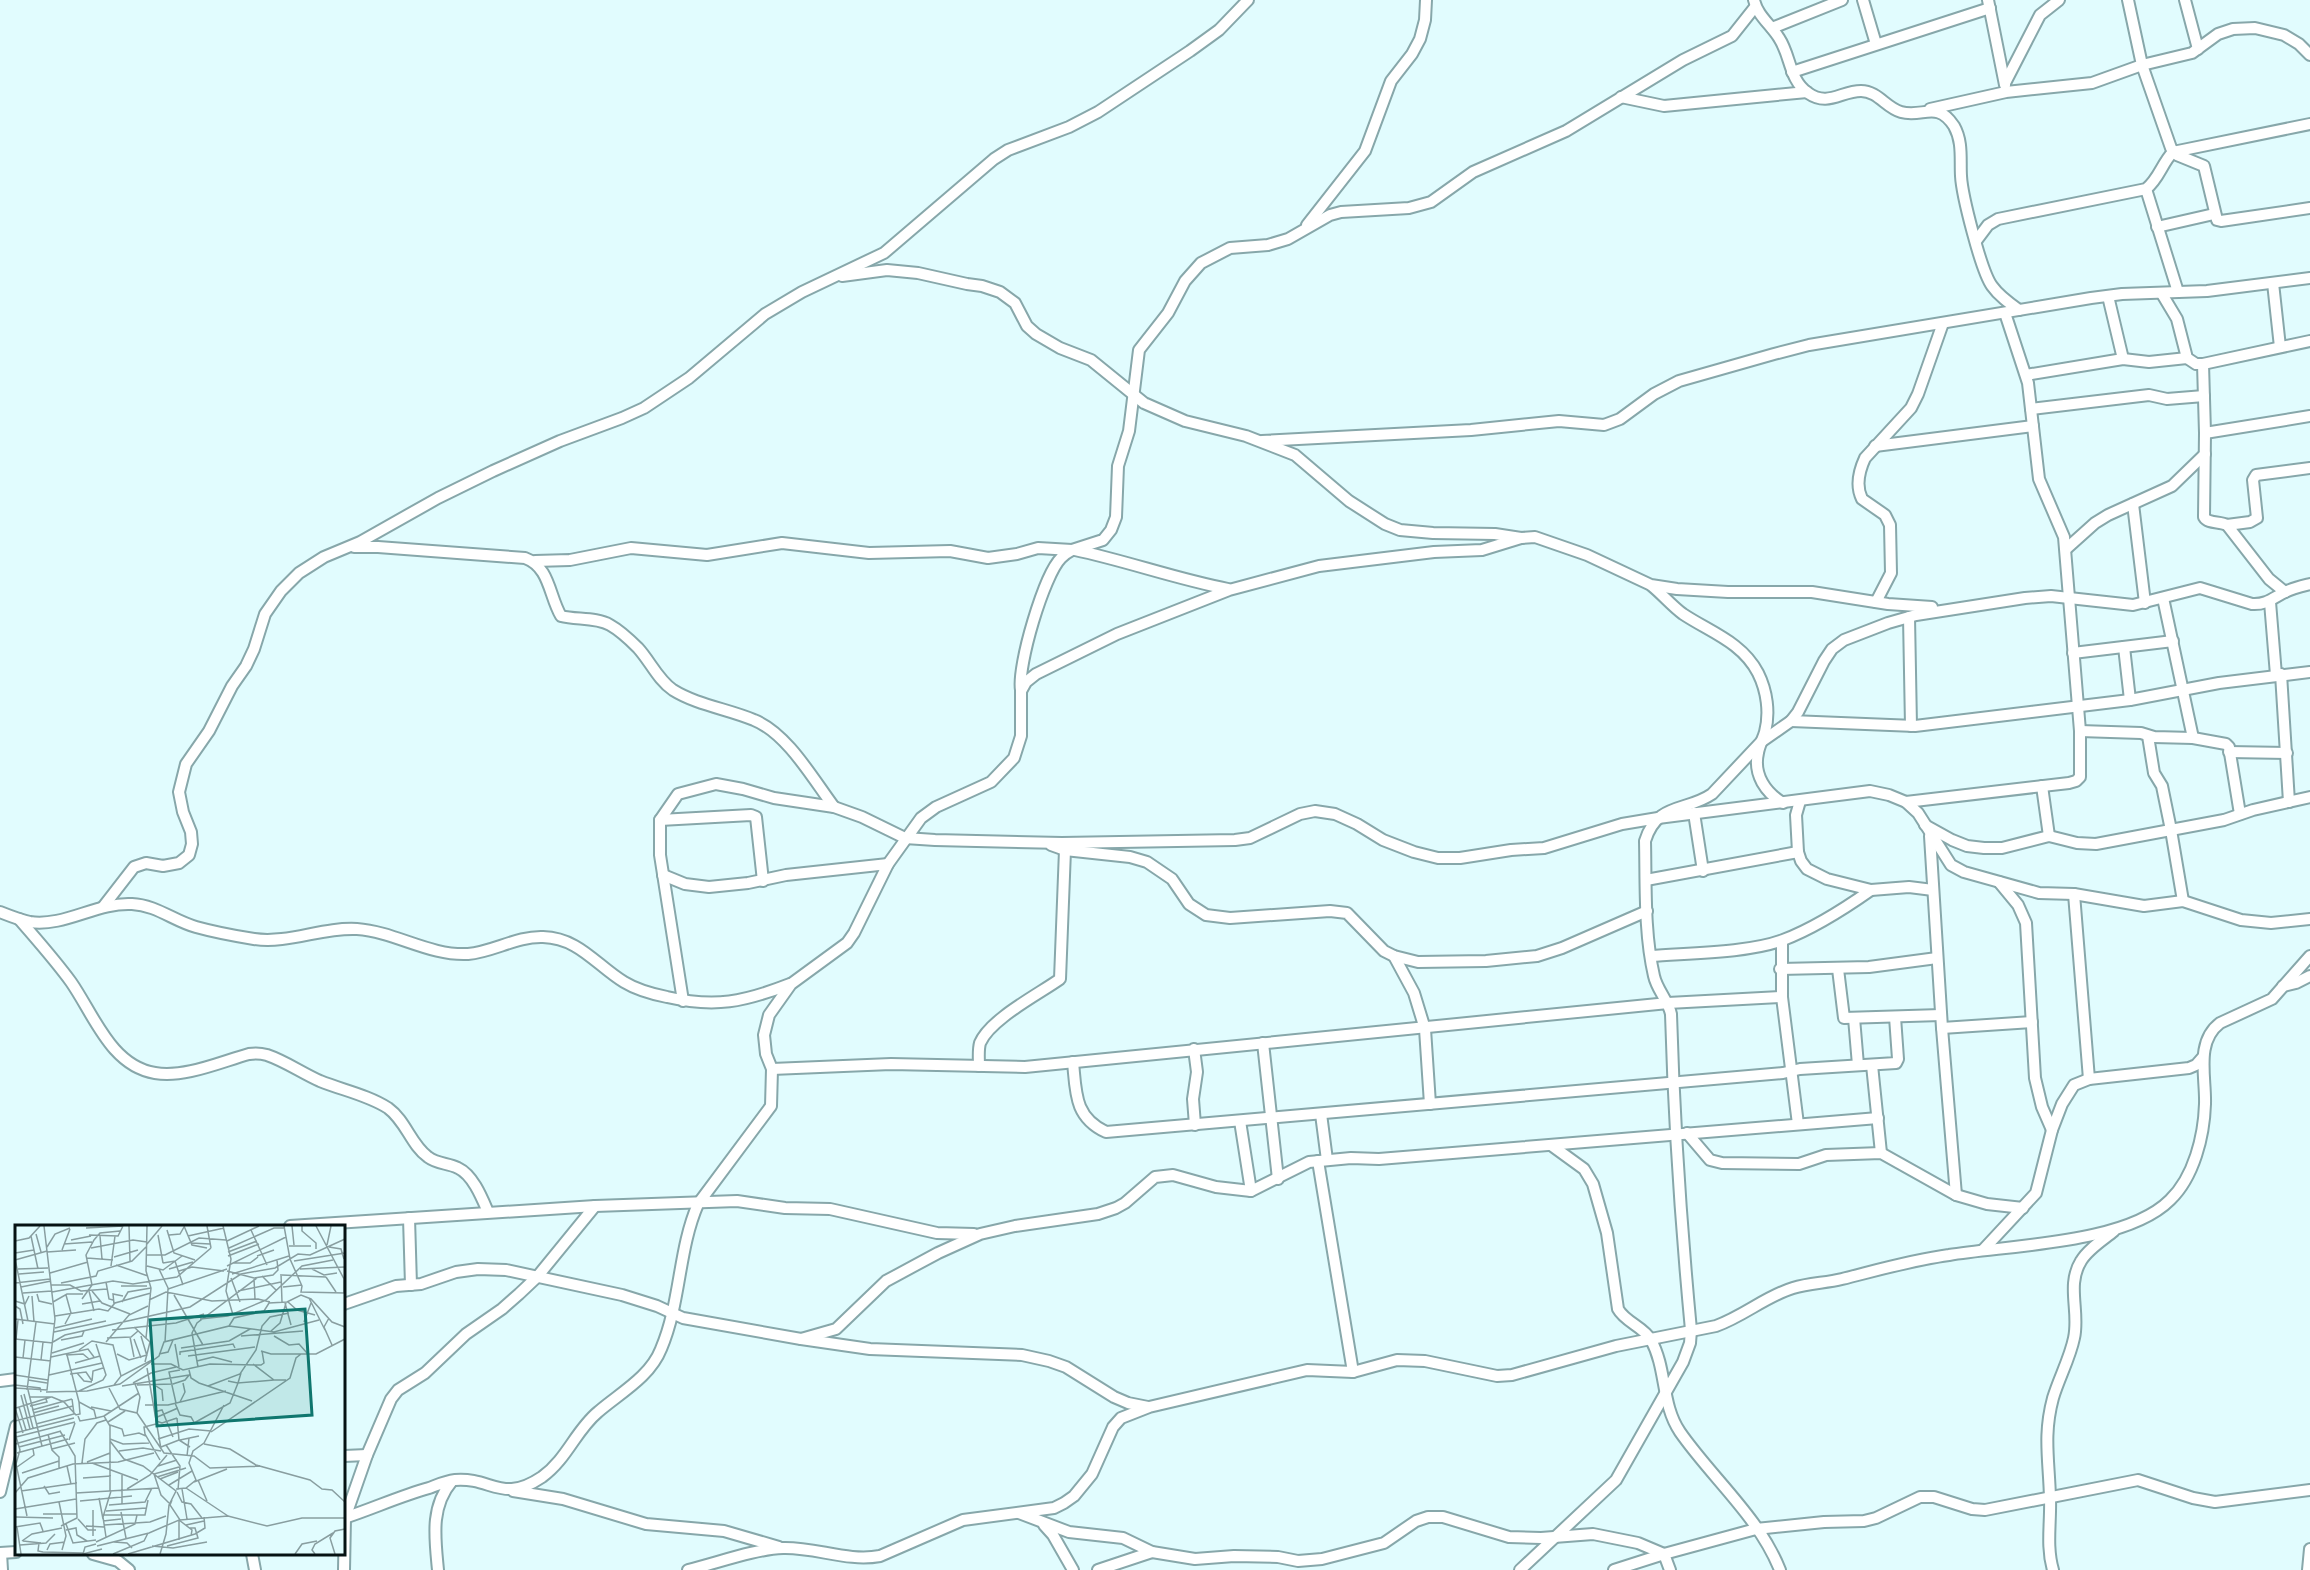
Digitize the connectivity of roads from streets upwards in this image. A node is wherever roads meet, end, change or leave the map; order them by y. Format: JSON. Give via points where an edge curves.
{"nodes":[{"id":1,"x":1248,"y":0,"type":"edge"},
{"id":2,"x":1426,"y":0,"type":"edge"},
{"id":3,"x":1842,"y":0,"type":"edge"},
{"id":4,"x":1863,"y":0,"type":"edge"},
{"id":5,"x":2059,"y":0,"type":"edge"},
{"id":6,"x":2128,"y":0,"type":"edge"},
{"id":7,"x":2185,"y":0,"type":"edge"},
{"id":8,"x":1755,"y":4,"type":"edge"},
{"id":9,"x":1989,"y":4,"type":"edge"},
{"id":10,"x":1772,"y":28,"type":"junction"},
{"id":11,"x":1876,"y":44,"type":"junction"},
{"id":12,"x":2198,"y":49,"type":"junction"},
{"id":13,"x":2310,"y":55,"type":"edge"},
{"id":14,"x":2142,"y":65,"type":"junction"},
{"id":15,"x":1792,"y":72,"type":"junction"},
{"id":16,"x":2005,"y":87,"type":"junction"},
{"id":17,"x":1807,"y":92,"type":"junction"},
{"id":18,"x":1621,"y":97,"type":"junction"},
{"id":19,"x":1927,"y":110,"type":"junction"},
{"id":20,"x":2310,"y":124,"type":"edge"},
{"id":21,"x":2173,"y":152,"type":"junction"},
{"id":22,"x":2146,"y":189,"type":"junction"},
{"id":23,"x":2310,"y":208,"type":"edge"},
{"id":24,"x":2214,"y":214,"type":"junction"},
{"id":25,"x":2157,"y":227,"type":"junction"},
{"id":26,"x":1300,"y":233,"type":"junction"},
{"id":27,"x":1976,"y":241,"type":"junction"},
{"id":28,"x":833,"y":277,"type":"junction"},
{"id":29,"x":2310,"y":278,"type":"edge"},
{"id":30,"x":2273,"y":283,"type":"junction"},
{"id":31,"x":2178,"y":292,"type":"junction"},
{"id":32,"x":2162,"y":294,"type":"junction"},
{"id":33,"x":2108,"y":296,"type":"junction"},
{"id":34,"x":2019,"y":310,"type":"junction"},
{"id":35,"x":2005,"y":312,"type":"junction"},
{"id":36,"x":1943,"y":323,"type":"junction"},
{"id":37,"x":2310,"y":341,"type":"edge"},
{"id":38,"x":2280,"y":347,"type":"junction"},
{"id":39,"x":2187,"y":358,"type":"junction"},
{"id":40,"x":2123,"y":359,"type":"junction"},
{"id":41,"x":2203,"y":364,"type":"junction"},
{"id":42,"x":2026,"y":375,"type":"junction"},
{"id":43,"x":1134,"y":395,"type":"junction"},
{"id":44,"x":2204,"y":396,"type":"junction"},
{"id":45,"x":2031,"y":409,"type":"junction"},
{"id":46,"x":2310,"y":416,"type":"edge"},
{"id":47,"x":2033,"y":426,"type":"junction"},
{"id":48,"x":2205,"y":434,"type":"junction"},
{"id":49,"x":1259,"y":441,"type":"junction"},
{"id":50,"x":1875,"y":446,"type":"junction"},
{"id":51,"x":2205,"y":454,"type":"junction"},
{"id":52,"x":2310,"y":468,"type":"edge"},
{"id":53,"x":2133,"y":504,"type":"junction"},
{"id":54,"x":2227,"y":525,"type":"junction"},
{"id":55,"x":1521,"y":538,"type":"junction"},
{"id":56,"x":347,"y":547,"type":"junction"},
{"id":57,"x":2066,"y":549,"type":"junction"},
{"id":58,"x":1072,"y":550,"type":"junction"},
{"id":59,"x":535,"y":561,"type":"junction"},
{"id":60,"x":1651,"y":585,"type":"junction"},
{"id":61,"x":2310,"y":585,"type":"edge"},
{"id":62,"x":1229,"y":590,"type":"junction"},
{"id":63,"x":2285,"y":592,"type":"junction"},
{"id":64,"x":2068,"y":597,"type":"junction"},
{"id":65,"x":2163,"y":598,"type":"junction"},
{"id":66,"x":1876,"y":602,"type":"junction"},
{"id":67,"x":2270,"y":602,"type":"junction"},
{"id":68,"x":2145,"y":603,"type":"junction"},
{"id":69,"x":1966,"y":607,"type":"junction"},
{"id":70,"x":1909,"y":617,"type":"junction"},
{"id":71,"x":2173,"y":640,"type":"junction"},
{"id":72,"x":2124,"y":647,"type":"junction"},
{"id":73,"x":2073,"y":653,"type":"junction"},
{"id":74,"x":2310,"y":672,"type":"edge"},
{"id":75,"x":2278,"y":674,"type":"junction"},
{"id":76,"x":1021,"y":690,"type":"junction"},
{"id":77,"x":2183,"y":690,"type":"junction"},
{"id":78,"x":2130,"y":699,"type":"junction"},
{"id":79,"x":2078,"y":706,"type":"junction"},
{"id":80,"x":1791,"y":721,"type":"junction"},
{"id":81,"x":1911,"y":726,"type":"junction"},
{"id":82,"x":2080,"y":731,"type":"junction"},
{"id":83,"x":2148,"y":736,"type":"junction"},
{"id":84,"x":2193,"y":738,"type":"junction"},
{"id":85,"x":1761,"y":742,"type":"junction"},
{"id":86,"x":2229,"y":752,"type":"junction"},
{"id":87,"x":2287,"y":753,"type":"junction"},
{"id":88,"x":2042,"y":786,"type":"junction"},
{"id":89,"x":2310,"y":797,"type":"edge"},
{"id":90,"x":1800,"y":801,"type":"junction"},
{"id":91,"x":1906,"y":802,"type":"junction"},
{"id":92,"x":2289,"y":802,"type":"junction"},
{"id":93,"x":1784,"y":803,"type":"junction"},
{"id":94,"x":834,"y":807,"type":"junction"},
{"id":95,"x":1694,"y":813,"type":"junction"},
{"id":96,"x":2240,"y":814,"type":"junction"},
{"id":97,"x":1658,"y":818,"type":"junction"},
{"id":98,"x":660,"y":820,"type":"junction"},
{"id":99,"x":1927,"y":828,"type":"junction"},
{"id":100,"x":2171,"y":830,"type":"junction"},
{"id":101,"x":2049,"y":836,"type":"junction"},
{"id":102,"x":905,"y":837,"type":"junction"},
{"id":103,"x":1045,"y":842,"type":"junction"},
{"id":104,"x":1065,"y":850,"type":"junction"},
{"id":105,"x":1797,"y":852,"type":"junction"},
{"id":106,"x":888,"y":864,"type":"junction"},
{"id":107,"x":1703,"y":870,"type":"junction"},
{"id":108,"x":663,"y":875,"type":"junction"},
{"id":109,"x":1646,"y":880,"type":"junction"},
{"id":110,"x":763,"y":881,"type":"junction"},
{"id":111,"x":2000,"y":882,"type":"junction"},
{"id":112,"x":1871,"y":890,"type":"junction"},
{"id":113,"x":1933,"y":890,"type":"junction"},
{"id":114,"x":2074,"y":894,"type":"junction"},
{"id":115,"x":2183,"y":901,"type":"junction"},
{"id":116,"x":103,"y":906,"type":"junction"},
{"id":117,"x":1647,"y":911,"type":"junction"},
{"id":118,"x":0,"y":912,"type":"edge"},
{"id":119,"x":19,"y":919,"type":"junction"},
{"id":120,"x":2310,"y":919,"type":"edge"},
{"id":121,"x":1782,"y":940,"type":"junction"},
{"id":122,"x":1394,"y":956,"type":"junction"},
{"id":123,"x":1651,"y":956,"type":"junction"},
{"id":124,"x":2310,"y":956,"type":"edge"},
{"id":125,"x":1937,"y":958,"type":"junction"},
{"id":126,"x":1780,"y":969,"type":"junction"},
{"id":127,"x":1838,"y":969,"type":"junction"},
{"id":128,"x":2310,"y":976,"type":"edge"},
{"id":129,"x":791,"y":984,"type":"junction"},
{"id":130,"x":2283,"y":986,"type":"junction"},
{"id":131,"x":1782,"y":997,"type":"junction"},
{"id":132,"x":683,"y":1001,"type":"junction"},
{"id":133,"x":1668,"y":1004,"type":"junction"},
{"id":134,"x":1941,"y":1015,"type":"junction"},
{"id":135,"x":1895,"y":1017,"type":"junction"},
{"id":136,"x":1854,"y":1018,"type":"junction"},
{"id":137,"x":2032,"y":1022,"type":"junction"},
{"id":138,"x":1942,"y":1028,"type":"junction"},
{"id":139,"x":1425,"y":1029,"type":"junction"},
{"id":140,"x":1263,"y":1043,"type":"junction"},
{"id":141,"x":1194,"y":1049,"type":"junction"},
{"id":142,"x":2203,"y":1057,"type":"junction"},
{"id":143,"x":1072,"y":1062,"type":"junction"},
{"id":144,"x":1858,"y":1065,"type":"junction"},
{"id":145,"x":1872,"y":1065,"type":"junction"},
{"id":146,"x":979,"y":1066,"type":"junction"},
{"id":147,"x":772,"y":1069,"type":"junction"},
{"id":148,"x":1792,"y":1070,"type":"junction"},
{"id":149,"x":2089,"y":1079,"type":"junction"},
{"id":150,"x":1673,"y":1082,"type":"junction"},
{"id":151,"x":1430,"y":1104,"type":"junction"},
{"id":152,"x":1321,"y":1114,"type":"junction"},
{"id":153,"x":1878,"y":1118,"type":"junction"},
{"id":154,"x":1271,"y":1119,"type":"junction"},
{"id":155,"x":1240,"y":1121,"type":"junction"},
{"id":156,"x":1798,"y":1124,"type":"junction"},
{"id":157,"x":1195,"y":1125,"type":"junction"},
{"id":158,"x":2052,"y":1130,"type":"junction"},
{"id":159,"x":1681,"y":1133,"type":"junction"},
{"id":160,"x":1551,"y":1145,"type":"junction"},
{"id":161,"x":1881,"y":1154,"type":"junction"},
{"id":162,"x":1323,"y":1160,"type":"junction"},
{"id":163,"x":1278,"y":1179,"type":"junction"},
{"id":164,"x":1251,"y":1191,"type":"junction"},
{"id":165,"x":1956,"y":1195,"type":"junction"},
{"id":166,"x":698,"y":1204,"type":"junction"},
{"id":167,"x":595,"y":1206,"type":"junction"},
{"id":168,"x":2023,"y":1209,"type":"junction"},
{"id":169,"x":488,"y":1212,"type":"junction"},
{"id":170,"x":409,"y":1218,"type":"junction"},
{"id":171,"x":316,"y":1225,"type":"edge"},
{"id":172,"x":2117,"y":1229,"type":"junction"},
{"id":173,"x":980,"y":1234,"type":"junction"},
{"id":174,"x":1983,"y":1250,"type":"junction"},
{"id":175,"x":537,"y":1277,"type":"junction"},
{"id":176,"x":411,"y":1285,"type":"junction"},
{"id":177,"x":345,"y":1304,"type":"edge"},
{"id":178,"x":673,"y":1314,"type":"junction"},
{"id":179,"x":1691,"y":1330,"type":"junction"},
{"id":180,"x":1651,"y":1338,"type":"junction"},
{"id":181,"x":801,"y":1340,"type":"junction"},
{"id":182,"x":1353,"y":1372,"type":"junction"},
{"id":183,"x":15,"y":1379,"type":"edge"},
{"id":184,"x":0,"y":1381,"type":"edge"},
{"id":185,"x":1665,"y":1393,"type":"junction"},
{"id":186,"x":1149,"y":1407,"type":"junction"},
{"id":187,"x":15,"y":1430,"type":"edge"},
{"id":188,"x":367,"y":1455,"type":"junction"},
{"id":189,"x":345,"y":1456,"type":"edge"},
{"id":190,"x":453,"y":1480,"type":"junction"},
{"id":191,"x":511,"y":1490,"type":"junction"},
{"id":192,"x":2310,"y":1490,"type":"edge"},
{"id":193,"x":0,"y":1492,"type":"edge"},
{"id":194,"x":2050,"y":1497,"type":"junction"},
{"id":195,"x":1016,"y":1511,"type":"junction"},
{"id":196,"x":345,"y":1515,"type":"edge"},
{"id":197,"x":345,"y":1518,"type":"edge"},
{"id":198,"x":1040,"y":1521,"type":"junction"},
{"id":199,"x":1756,"y":1529,"type":"junction"},
{"id":200,"x":1555,"y":1536,"type":"junction"},
{"id":201,"x":782,"y":1548,"type":"junction"},
{"id":202,"x":2310,"y":1549,"type":"edge"},
{"id":203,"x":15,"y":1552,"type":"edge"},
{"id":204,"x":1152,"y":1552,"type":"junction"},
{"id":205,"x":0,"y":1553,"type":"edge"},
{"id":206,"x":1664,"y":1554,"type":"junction"},
{"id":207,"x":97,"y":1555,"type":"edge"},
{"id":208,"x":252,"y":1555,"type":"edge"},
{"id":209,"x":2,"y":1570,"type":"edge"},
{"id":210,"x":129,"y":1570,"type":"edge"},
{"id":211,"x":255,"y":1570,"type":"edge"},
{"id":212,"x":438,"y":1570,"type":"edge"},
{"id":213,"x":688,"y":1570,"type":"edge"},
{"id":214,"x":1073,"y":1570,"type":"edge"},
{"id":215,"x":1098,"y":1570,"type":"edge"},
{"id":216,"x":1520,"y":1570,"type":"edge"},
{"id":217,"x":1614,"y":1570,"type":"edge"},
{"id":218,"x":1670,"y":1570,"type":"edge"},
{"id":219,"x":1780,"y":1570,"type":"edge"},
{"id":220,"x":2053,"y":1570,"type":"edge"},
{"id":221,"x":2307,"y":1570,"type":"edge"}],
"edges":[{"from":1,"to":28,"type":"street","via":[[1219,30],[1157,74],[1069,128],[1008,150],[884,253]]},
{"from":2,"to":26,"type":"street","via":[[1420,39],[1391,81],[1365,151]]},
{"from":3,"to":10,"type":"street"},
{"from":4,"to":11,"type":"street"},
{"from":5,"to":16,"type":"street","via":[[2040,15]]},
{"from":6,"to":14,"type":"street"},
{"from":7,"to":12,"type":"street"},
{"from":8,"to":10,"type":"street"},
{"from":8,"to":18,"type":"street","via":[[1732,36]]},
{"from":9,"to":11,"type":"street"},
{"from":9,"to":16,"type":"street"},
{"from":10,"to":15,"type":"street"},
{"from":11,"to":15,"type":"street"},
{"from":12,"to":13,"type":"street","via":[[2225,31],[2255,28],[2284,35]]},
{"from":12,"to":14,"type":"street"},
{"from":14,"to":16,"type":"street","via":[[2081,86]]},
{"from":14,"to":21,"type":"street"},
{"from":15,"to":17,"type":"street"},
{"from":16,"to":19,"type":"street"},
{"from":17,"to":18,"type":"street","via":[[1665,106]]},
{"from":17,"to":19,"type":"street","via":[[1827,100],[1862,91],[1875,94],[1901,112]]},
{"from":18,"to":26,"type":"street","via":[[1566,131],[1473,172],[1431,202],[1409,208],[1341,212]]},
{"from":19,"to":27,"type":"street","via":[[1946,117],[1959,137],[1962,186]]},
{"from":20,"to":21,"type":"street"},
{"from":21,"to":22,"type":"street"},
{"from":21,"to":24,"type":"street","via":[[2204,166]]},
{"from":22,"to":25,"type":"street"},
{"from":22,"to":27,"type":"street","via":[[1998,219]]},
{"from":23,"to":24,"type":"street","via":[[2221,221]]},
{"from":24,"to":25,"type":"street"},
{"from":25,"to":31,"type":"street"},
{"from":26,"to":43,"type":"street","via":[[1268,245],[1230,248],[1201,263],[1139,350]]},
{"from":27,"to":34,"type":"street","via":[[1990,284]]},
{"from":28,"to":43,"type":"street","via":[[887,270],[1000,292],[1015,303],[1036,334],[1091,360]]},
{"from":28,"to":56,"type":"street","via":[[765,314],[689,378],[644,408],[493,471]]},
{"from":29,"to":30,"type":"street"},
{"from":30,"to":31,"type":"street"},
{"from":30,"to":38,"type":"street"},
{"from":31,"to":32,"type":"street"},
{"from":32,"to":33,"type":"street"},
{"from":32,"to":39,"type":"street","via":[[2177,319]]},
{"from":33,"to":34,"type":"street"},
{"from":33,"to":40,"type":"street"},
{"from":34,"to":35,"type":"street"},
{"from":35,"to":36,"type":"street"},
{"from":35,"to":42,"type":"street"},
{"from":36,"to":49,"type":"street","via":[[1809,345],[1699,374],[1666,387],[1620,419],[1604,425],[1559,421]]},
{"from":36,"to":50,"type":"street","via":[[1911,408]]},
{"from":37,"to":38,"type":"street"},
{"from":38,"to":41,"type":"street"},
{"from":39,"to":40,"type":"street","via":[[2150,362]]},
{"from":39,"to":41,"type":"street"},
{"from":40,"to":42,"type":"street"},
{"from":41,"to":44,"type":"street"},
{"from":42,"to":45,"type":"street"},
{"from":43,"to":49,"type":"street","via":[[1176,418]]},
{"from":43,"to":58,"type":"street","via":[[1129,431],[1118,466],[1116,517],[1111,530],[1103,540]]},
{"from":44,"to":45,"type":"street","via":[[2167,399],[2149,395]]},
{"from":44,"to":48,"type":"street"},
{"from":45,"to":47,"type":"street"},
{"from":46,"to":48,"type":"street"},
{"from":47,"to":50,"type":"street"},
{"from":47,"to":57,"type":"street","via":[[2039,479]]},
{"from":48,"to":51,"type":"street"},
{"from":49,"to":55,"type":"street","via":[[1295,455],[1349,501],[1400,530]]},
{"from":50,"to":66,"type":"street","via":[[1865,458],[1858,486],[1862,499],[1885,515],[1890,525],[1891,573]]},
{"from":51,"to":53,"type":"street","via":[[2172,486]]},
{"from":51,"to":54,"type":"street","via":[[2204,517]]},
{"from":52,"to":54,"type":"street","via":[[2256,475],[2253,480],[2257,518]]},
{"from":53,"to":57,"type":"street","via":[[2095,523]]},
{"from":53,"to":68,"type":"street"},
{"from":54,"to":63,"type":"street","via":[[2269,579]]},
{"from":55,"to":60,"type":"street","via":[[1535,537],[1569,549]]},
{"from":55,"to":62,"type":"street","via":[[1482,550],[1319,567]]},
{"from":56,"to":59,"type":"street"},
{"from":56,"to":116,"type":"street","via":[[312,564],[281,591],[265,614],[246,666],[186,764],[179,792],[191,832],[189,855],[179,863],[134,867]]},
{"from":57,"to":64,"type":"street"},
{"from":58,"to":59,"type":"street","via":[[1038,548],[988,558],[951,551],[869,553],[782,543],[719,554],[631,548],[570,560]]},
{"from":58,"to":62,"type":"street"},
{"from":58,"to":76,"type":"street","via":[[1060,558],[1043,591],[1026,647]]},
{"from":59,"to":94,"type":"street","via":[[544,573],[561,616],[609,624],[638,647],[672,689],[771,729]]},
{"from":60,"to":66,"type":"street","via":[[1677,590],[1812,592]]},
{"from":60,"to":85,"type":"street","via":[[1681,612],[1731,642],[1747,657],[1765,692],[1767,719]]},
{"from":61,"to":63,"type":"street"},
{"from":62,"to":76,"type":"street","via":[[1072,655],[1036,674]]},
{"from":63,"to":67,"type":"street"},
{"from":64,"to":68,"type":"street","via":[[2124,606]]},
{"from":64,"to":69,"type":"street","via":[[2025,598]]},
{"from":64,"to":73,"type":"street"},
{"from":65,"to":67,"type":"street","via":[[2200,588],[2252,604]]},
{"from":65,"to":68,"type":"street"},
{"from":65,"to":71,"type":"street"},
{"from":66,"to":69,"type":"street"},
{"from":67,"to":75,"type":"street"},
{"from":69,"to":70,"type":"street"},
{"from":70,"to":80,"type":"street","via":[[1860,633],[1832,650]]},
{"from":70,"to":81,"type":"street"},
{"from":71,"to":72,"type":"street"},
{"from":71,"to":77,"type":"street"},
{"from":72,"to":73,"type":"street"},
{"from":72,"to":78,"type":"street"},
{"from":73,"to":79,"type":"street"},
{"from":74,"to":75,"type":"street"},
{"from":75,"to":77,"type":"street"},
{"from":75,"to":87,"type":"street"},
{"from":76,"to":102,"type":"street","via":[[1021,736],[1007,767],[991,782],[936,807]]},
{"from":77,"to":78,"type":"street"},
{"from":77,"to":84,"type":"street"},
{"from":78,"to":79,"type":"street"},
{"from":79,"to":81,"type":"street"},
{"from":79,"to":82,"type":"street"},
{"from":80,"to":81,"type":"street"},
{"from":80,"to":85,"type":"street"},
{"from":82,"to":83,"type":"street"},
{"from":82,"to":88,"type":"street","via":[[2080,777],[2069,783]]},
{"from":83,"to":84,"type":"street"},
{"from":83,"to":100,"type":"street"},
{"from":84,"to":86,"type":"street","via":[[2226,744]]},
{"from":85,"to":93,"type":"street","via":[[1757,767],[1761,780],[1773,797]]},
{"from":85,"to":97,"type":"street","via":[[1712,794]]},
{"from":86,"to":87,"type":"street"},
{"from":86,"to":96,"type":"street"},
{"from":87,"to":92,"type":"street"},
{"from":88,"to":91,"type":"street"},
{"from":88,"to":101,"type":"street"},
{"from":89,"to":92,"type":"street"},
{"from":90,"to":91,"type":"street","via":[[1870,791]]},
{"from":90,"to":93,"type":"street"},
{"from":90,"to":105,"type":"street","via":[[1796,814]]},
{"from":91,"to":99,"type":"street"},
{"from":92,"to":96,"type":"street"},
{"from":93,"to":95,"type":"street"},
{"from":94,"to":98,"type":"street","via":[[716,784],[678,794]]},
{"from":94,"to":102,"type":"street"},
{"from":95,"to":97,"type":"street"},
{"from":95,"to":107,"type":"street"},
{"from":96,"to":100,"type":"street"},
{"from":97,"to":103,"type":"street","via":[[1622,824],[1544,848],[1460,858],[1414,852],[1335,814],[1315,811],[1250,838],[1235,840]]},
{"from":97,"to":109,"type":"street","via":[[1645,841]]},
{"from":98,"to":108,"type":"street"},
{"from":98,"to":110,"type":"street","via":[[756,817]]},
{"from":99,"to":101,"type":"street","via":[[1967,846],[1984,848],[2002,848]]},
{"from":99,"to":111,"type":"street","via":[[1951,865]]},
{"from":99,"to":113,"type":"street"},
{"from":100,"to":101,"type":"street","via":[[2096,843]]},
{"from":100,"to":115,"type":"street"},
{"from":102,"to":103,"type":"street"},
{"from":102,"to":106,"type":"street"},
{"from":103,"to":104,"type":"street"},
{"from":104,"to":122,"type":"street","via":[[1147,862],[1172,879],[1189,904],[1206,915],[1230,918],[1347,913],[1384,951]]},
{"from":104,"to":146,"type":"street","via":[[1060,979],[1027,999],[988,1031],[980,1043]]},
{"from":105,"to":107,"type":"street"},
{"from":105,"to":112,"type":"street","via":[[1807,869],[1827,879]]},
{"from":106,"to":110,"type":"street"},
{"from":106,"to":129,"type":"street","via":[[847,943]]},
{"from":107,"to":109,"type":"street"},
{"from":108,"to":110,"type":"street","via":[[685,884],[709,887]]},
{"from":108,"to":132,"type":"street"},
{"from":109,"to":117,"type":"street"},
{"from":111,"to":114,"type":"street","via":[[2039,894]]},
{"from":111,"to":137,"type":"street","via":[[2026,923]]},
{"from":112,"to":113,"type":"street","via":[[1909,886]]},
{"from":112,"to":121,"type":"street","via":[[1834,915]]},
{"from":113,"to":125,"type":"street"},
{"from":114,"to":115,"type":"street","via":[[2144,906]]},
{"from":114,"to":149,"type":"street"},
{"from":115,"to":120,"type":"street","via":[[2241,920],[2271,923]]},
{"from":116,"to":119,"type":"street","via":[[48,922]]},
{"from":116,"to":132,"type":"street","via":[[148,907],[197,927],[255,939],[360,929],[454,954],[486,951],[525,939],[555,938],[587,952],[624,983]]},
{"from":117,"to":122,"type":"street","via":[[1537,956],[1454,962],[1418,962]]},
{"from":117,"to":123,"type":"street"},
{"from":118,"to":119,"type":"street"},
{"from":119,"to":169,"type":"street","via":[[71,982],[105,1038],[132,1065],[171,1074],[249,1054],[273,1057],[321,1082],[388,1108],[401,1119],[429,1158],[465,1173]]},
{"from":121,"to":123,"type":"street"},
{"from":121,"to":126,"type":"street"},
{"from":122,"to":139,"type":"street","via":[[1414,993]]},
{"from":123,"to":133,"type":"street","via":[[1656,982]]},
{"from":124,"to":130,"type":"street"},
{"from":125,"to":127,"type":"street"},
{"from":125,"to":134,"type":"street"},
{"from":126,"to":127,"type":"street"},
{"from":126,"to":131,"type":"street"},
{"from":127,"to":136,"type":"street","via":[[1842,1016]]},
{"from":128,"to":130,"type":"street"},
{"from":129,"to":132,"type":"street","via":[[727,1002]]},
{"from":129,"to":147,"type":"street","via":[[766,1025],[764,1044]]},
{"from":130,"to":142,"type":"street","via":[[2272,999],[2212,1029]]},
{"from":131,"to":133,"type":"street"},
{"from":131,"to":148,"type":"street"},
{"from":133,"to":139,"type":"street"},
{"from":133,"to":150,"type":"street"},
{"from":134,"to":135,"type":"street"},
{"from":134,"to":138,"type":"street"},
{"from":135,"to":136,"type":"street"},
{"from":135,"to":145,"type":"street","via":[[1898,1061]]},
{"from":136,"to":144,"type":"street"},
{"from":137,"to":138,"type":"street"},
{"from":137,"to":158,"type":"street","via":[[2038,1093]]},
{"from":138,"to":165,"type":"street"},
{"from":139,"to":140,"type":"street"},
{"from":139,"to":151,"type":"street"},
{"from":140,"to":141,"type":"street"},
{"from":140,"to":154,"type":"street"},
{"from":141,"to":143,"type":"street"},
{"from":141,"to":157,"type":"street"},
{"from":142,"to":149,"type":"street","via":[[2189,1068]]},
{"from":142,"to":172,"type":"street","via":[[2204,1125],[2185,1181],[2159,1209]]},
{"from":143,"to":146,"type":"street"},
{"from":143,"to":157,"type":"street","via":[[1080,1110],[1095,1127],[1106,1132]]},
{"from":144,"to":145,"type":"street"},
{"from":144,"to":148,"type":"street"},
{"from":145,"to":153,"type":"street"},
{"from":146,"to":147,"type":"street","via":[[891,1064]]},
{"from":147,"to":166,"type":"street","via":[[771,1106]]},
{"from":148,"to":150,"type":"street"},
{"from":148,"to":156,"type":"street"},
{"from":149,"to":158,"type":"street","via":[[2078,1083],[2068,1094]]},
{"from":150,"to":151,"type":"street"},
{"from":150,"to":159,"type":"street"},
{"from":151,"to":152,"type":"street"},
{"from":152,"to":154,"type":"street"},
{"from":152,"to":162,"type":"street"},
{"from":153,"to":156,"type":"street"},
{"from":153,"to":161,"type":"street"},
{"from":154,"to":155,"type":"street"},
{"from":154,"to":163,"type":"street"},
{"from":155,"to":157,"type":"street"},
{"from":155,"to":164,"type":"street"},
{"from":156,"to":159,"type":"street"},
{"from":158,"to":168,"type":"street","via":[[2040,1185]]},
{"from":159,"to":160,"type":"street"},
{"from":159,"to":161,"type":"street","via":[[1710,1160],[1722,1163],[1799,1164],[1826,1155]]},
{"from":159,"to":179,"type":"street","via":[[1681,1227]]},
{"from":160,"to":162,"type":"street"},
{"from":160,"to":180,"type":"street","via":[[1584,1169],[1593,1184],[1607,1233],[1618,1309]]},
{"from":161,"to":165,"type":"street"},
{"from":162,"to":163,"type":"street","via":[[1300,1166]]},
{"from":162,"to":182,"type":"street"},
{"from":163,"to":164,"type":"street"},
{"from":164,"to":173,"type":"street","via":[[1163,1175],[1148,1182],[1125,1203],[1098,1214]]},
{"from":165,"to":168,"type":"street"},
{"from":166,"to":167,"type":"street"},
{"from":166,"to":173,"type":"street","via":[[737,1201],[830,1209],[936,1233]]},
{"from":166,"to":178,"type":"street","via":[[685,1245]]},
{"from":167,"to":169,"type":"street"},
{"from":167,"to":175,"type":"street"},
{"from":168,"to":174,"type":"street"},
{"from":169,"to":170,"type":"street"},
{"from":170,"to":171,"type":"street"},
{"from":170,"to":176,"type":"street"},
{"from":172,"to":174,"type":"street","via":[[2054,1242]]},
{"from":172,"to":194,"type":"street","via":[[2081,1261],[2076,1274],[2074,1338],[2046,1435]]},
{"from":173,"to":181,"type":"street","via":[[886,1281],[836,1329]]},
{"from":174,"to":179,"type":"street","via":[[1793,1288],[1732,1320]]},
{"from":175,"to":176,"type":"street","via":[[478,1269]]},
{"from":175,"to":178,"type":"street","via":[[622,1295]]},
{"from":175,"to":188,"type":"street","via":[[448,1349],[425,1373],[398,1390],[387,1406]]},
{"from":176,"to":177,"type":"street","via":[[396,1286]]},
{"from":178,"to":181,"type":"street"},
{"from":178,"to":191,"type":"street","via":[[650,1369],[591,1418],[555,1466],[540,1478]]},
{"from":179,"to":180,"type":"street"},
{"from":179,"to":185,"type":"street","via":[[1683,1362]]},
{"from":180,"to":182,"type":"street","via":[[1512,1375],[1497,1376],[1410,1360]]},
{"from":180,"to":185,"type":"street"},
{"from":181,"to":186,"type":"street","via":[[870,1349],[1022,1355],[1066,1367],[1114,1397]]},
{"from":182,"to":186,"type":"street","via":[[1306,1370]]},
{"from":183,"to":184,"type":"street"},
{"from":185,"to":199,"type":"street","via":[[1669,1413],[1679,1430]]},
{"from":185,"to":200,"type":"street","via":[[1616,1480]]},
{"from":186,"to":195,"type":"street","via":[[1121,1418],[1113,1427],[1092,1474],[1074,1496],[1054,1508]]},
{"from":187,"to":193,"type":"street"},
{"from":188,"to":189,"type":"street"},
{"from":188,"to":196,"type":"street"},
{"from":190,"to":191,"type":"street"},
{"from":190,"to":197,"type":"street"},
{"from":190,"to":212,"type":"street","via":[[441,1497],[435,1521]]},
{"from":191,"to":201,"type":"street","via":[[563,1499],[646,1524],[724,1531]]},
{"from":192,"to":194,"type":"street","via":[[2215,1503],[2138,1480]]},
{"from":194,"to":199,"type":"street","via":[[1985,1510],[1920,1497],[1864,1521]]},
{"from":194,"to":220,"type":"street","via":[[2049,1550]]},
{"from":195,"to":198,"type":"street"},
{"from":195,"to":201,"type":"street","via":[[963,1520],[869,1558]]},
{"from":198,"to":204,"type":"street","via":[[1069,1532],[1123,1538]]},
{"from":198,"to":214,"type":"street"},
{"from":199,"to":206,"type":"street"},
{"from":199,"to":219,"type":"street"},
{"from":200,"to":204,"type":"street","via":[[1509,1538],[1459,1521],[1428,1517],[1384,1543],[1323,1559],[1195,1559]]},
{"from":200,"to":206,"type":"street","via":[[1614,1536]]},
{"from":200,"to":216,"type":"street"},
{"from":201,"to":213,"type":"street"},
{"from":202,"to":221,"type":"street"},
{"from":203,"to":205,"type":"street"},
{"from":204,"to":215,"type":"street"},
{"from":205,"to":209,"type":"street"},
{"from":206,"to":217,"type":"street"},
{"from":206,"to":218,"type":"street"},
{"from":207,"to":210,"type":"street","via":[[118,1561]]},
{"from":208,"to":211,"type":"street"}]}
